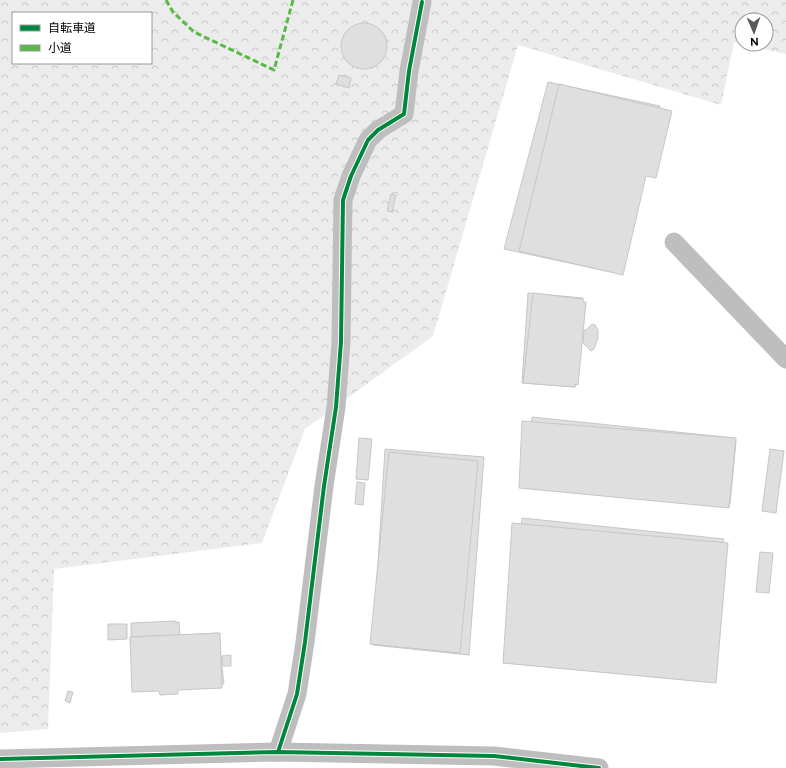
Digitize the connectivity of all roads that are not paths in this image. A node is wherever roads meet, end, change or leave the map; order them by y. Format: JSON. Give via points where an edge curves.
{"nodes":[{"id":1,"x":422,"y":2,"type":"dead end"},
{"id":2,"x":674,"y":242,"type":"dead end"},
{"id":3,"x":786,"y":359,"type":"edge"},
{"id":4,"x":278,"y":752,"type":"junction"},
{"id":5,"x":0,"y":759,"type":"edge"},
{"id":6,"x":599,"y":768,"type":"edge"}],
"edges":[{"from":1,"to":4,"type":"street","via":[[404,114],[378,130],[368,140],[351,176],[344,200],[341,342],[336,406],[306,642],[297,694]]},
{"from":2,"to":3,"type":"street"},
{"from":4,"to":5,"type":"street"},
{"from":4,"to":6,"type":"street","via":[[494,756]]}]}
